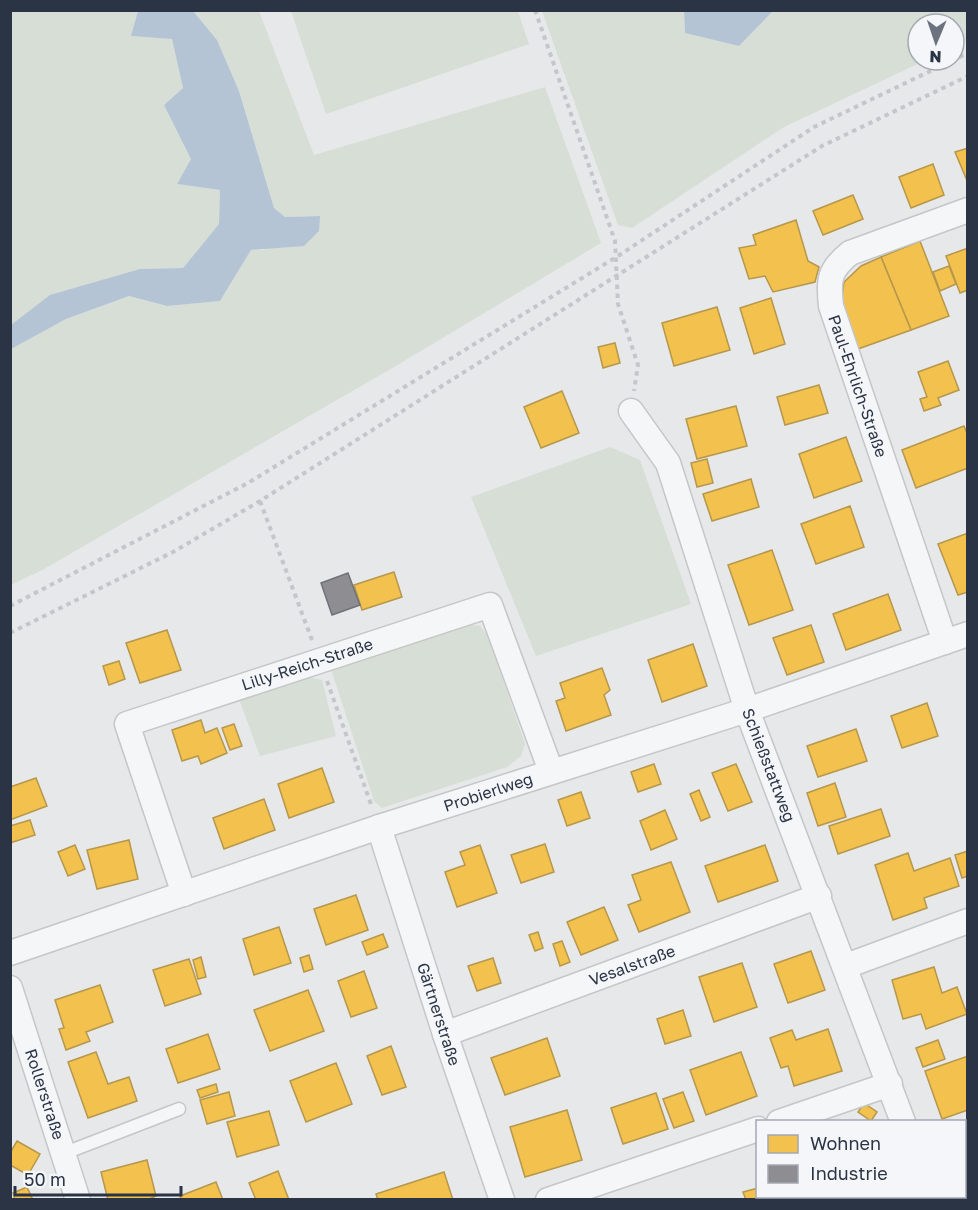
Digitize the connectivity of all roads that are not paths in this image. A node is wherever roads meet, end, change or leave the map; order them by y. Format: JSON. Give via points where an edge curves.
{"nodes":[{"id":1,"x":968,"y":210,"type":"edge"},
{"id":2,"x":631,"y":411,"type":"road end"},
{"id":3,"x":968,"y":634,"type":"edge"},
{"id":4,"x":945,"y":642,"type":"junction"},
{"id":5,"x":747,"y":710,"type":"junction"},
{"id":6,"x":551,"y":771,"type":"junction"},
{"id":7,"x":379,"y":827,"type":"junction"},
{"id":8,"x":184,"y":894,"type":"junction"},
{"id":9,"x":819,"y":896,"type":"junction"},
{"id":10,"x":968,"y":921,"type":"edge"},
{"id":11,"x":10,"y":953,"type":"edge"},
{"id":12,"x":846,"y":966,"type":"junction"},
{"id":13,"x":10,"y":988,"type":"edge"},
{"id":14,"x":445,"y":1034,"type":"junction"},
{"id":15,"x":890,"y":1084,"type":"junction"},
{"id":16,"x":179,"y":1109,"type":"dead end"},
{"id":17,"x":784,"y":1120,"type":"edge"},
{"id":18,"x":902,"y":1120,"type":"edge"},
{"id":19,"x":756,"y":1130,"type":"edge"},
{"id":20,"x":65,"y":1153,"type":"junction"},
{"id":21,"x":78,"y":1200,"type":"edge"},
{"id":22,"x":502,"y":1200,"type":"edge"},
{"id":23,"x":548,"y":1200,"type":"edge"}],
"edges":[{"from":1,"to":4,"type":"street","name":"Paul-Ehrlich-Straße","via":[[850,253],[835,265],[828,285],[831,306]]},
{"from":2,"to":5,"type":"street","name":"Schießstattweg","via":[[668,463]]},
{"from":3,"to":4,"type":"street","name":"Probierlweg"},
{"from":4,"to":5,"type":"street","name":"Probierlweg"},
{"from":5,"to":6,"type":"street","name":"Probierlweg"},
{"from":5,"to":9,"type":"street","name":"Schießstattweg"},
{"from":6,"to":7,"type":"street","name":"Probierlweg"},
{"from":6,"to":8,"type":"street","name":"Lilly-Reich-Straße","via":[[490,605],[127,723]]},
{"from":7,"to":8,"type":"street","name":"Probierlweg"},
{"from":7,"to":14,"type":"street","name":"Gärtnerstraße"},
{"from":8,"to":11,"type":"street","name":"Probierlweg"},
{"from":9,"to":12,"type":"street","name":"Schießstattweg"},
{"from":9,"to":14,"type":"street","name":"Vesalstraße"},
{"from":10,"to":12,"type":"street"},
{"from":12,"to":15,"type":"street","name":"Schießstattweg"},
{"from":13,"to":20,"type":"street","name":"Rollerstraße"},
{"from":14,"to":22,"type":"street","name":"Gärtnerstraße"},
{"from":15,"to":17,"type":"street"},
{"from":15,"to":18,"type":"street","name":"Schießstattweg"},
{"from":16,"to":20,"type":"lane"},
{"from":19,"to":23,"type":"street"},
{"from":20,"to":21,"type":"street","name":"Rollerstraße"}]}
